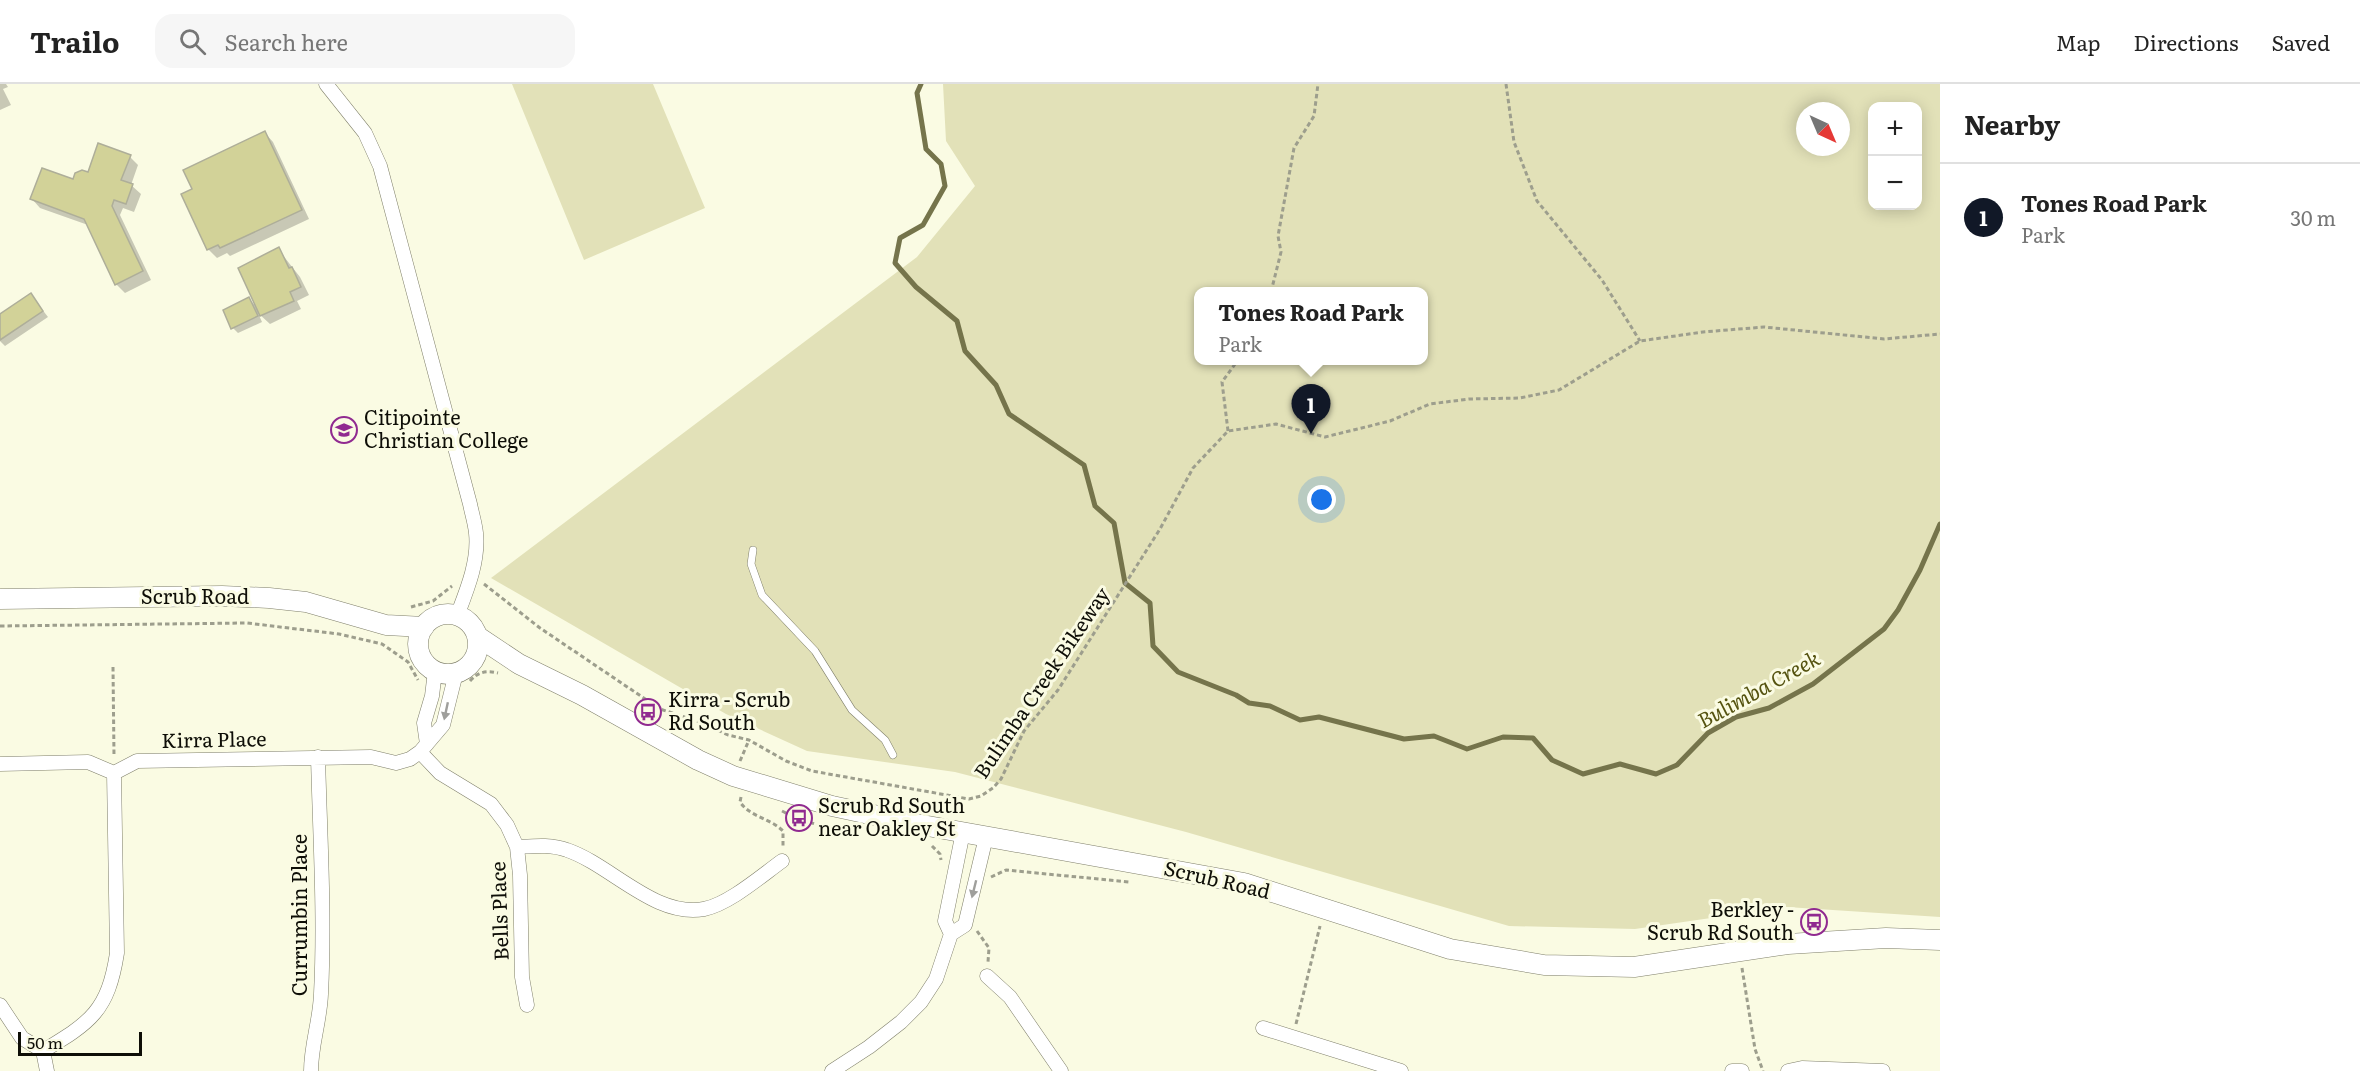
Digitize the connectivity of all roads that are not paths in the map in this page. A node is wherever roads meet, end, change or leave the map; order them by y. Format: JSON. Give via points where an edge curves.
{"nodes":[{"id":1,"x":326,"y":84,"type":"edge"},
{"id":2,"x":753,"y":550,"type":"dead end"},
{"id":3,"x":0,"y":599,"type":"edge"},
{"id":4,"x":458,"y":616,"type":"junction"},
{"id":5,"x":424,"y":627,"type":"junction"},
{"id":6,"x":391,"y":632,"type":"junction"},
{"id":7,"x":477,"y":636,"type":"junction"},
{"id":8,"x":418,"y":649,"type":"junction"},
{"id":9,"x":473,"y":660,"type":"junction"},
{"id":10,"x":519,"y":664,"type":"junction"},
{"id":11,"x":435,"y":671,"type":"junction"},
{"id":12,"x":456,"y":673,"type":"junction"},
{"id":13,"x":423,"y":748,"type":"junction"},
{"id":14,"x":893,"y":755,"type":"dead end"},
{"id":15,"x":318,"y":757,"type":"junction"},
{"id":16,"x":0,"y":764,"type":"edge"},
{"id":17,"x":114,"y":773,"type":"junction"},
{"id":18,"x":963,"y":832,"type":"junction"},
{"id":19,"x":986,"y":837,"type":"junction"},
{"id":20,"x":517,"y":847,"type":"junction"},
{"id":21,"x":782,"y":861,"type":"road end"},
{"id":22,"x":951,"y":934,"type":"junction"},
{"id":23,"x":1940,"y":940,"type":"edge"},
{"id":24,"x":987,"y":976,"type":"road end"},
{"id":25,"x":0,"y":1005,"type":"edge"},
{"id":26,"x":528,"y":1005,"type":"dead end"},
{"id":27,"x":1263,"y":1028,"type":"dead end"},
{"id":28,"x":43,"y":1051,"type":"junction"},
{"id":29,"x":1381,"y":1068,"type":"edge"},
{"id":30,"x":48,"y":1071,"type":"edge"},
{"id":31,"x":311,"y":1071,"type":"edge"},
{"id":32,"x":832,"y":1071,"type":"edge"},
{"id":33,"x":1061,"y":1071,"type":"edge"},
{"id":34,"x":1401,"y":1071,"type":"edge"},
{"id":35,"x":1732,"y":1071,"type":"edge"},
{"id":36,"x":1742,"y":1071,"type":"edge"},
{"id":37,"x":1788,"y":1071,"type":"edge"},
{"id":38,"x":1883,"y":1071,"type":"edge"}],
"edges":[{"from":1,"to":4,"type":"street","via":[[365,133],[380,166],[476,533],[471,581]]},
{"from":2,"to":14,"type":"lane","via":[[751,564],[762,596],[815,651],[852,710],[885,741]]},
{"from":3,"to":6,"type":"street","name":"Scrub Road","via":[[269,598],[306,602]]},
{"from":4,"to":5,"type":"street","via":[[436,617]]},
{"from":4,"to":7,"type":"street"},
{"from":5,"to":6,"type":"street","name":"Scrub Road"},
{"from":5,"to":8,"type":"street"},
{"from":6,"to":8,"type":"street","name":"Scrub Road"},
{"from":7,"to":9,"type":"street"},
{"from":7,"to":10,"type":"street","name":"Scrub Road"},
{"from":8,"to":11,"type":"street","via":[[424,662]]},
{"from":9,"to":10,"type":"street","name":"Scrub Road"},
{"from":9,"to":12,"type":"street"},
{"from":10,"to":18,"type":"street","name":"Scrub Road","via":[[733,776],[832,806]]},
{"from":11,"to":12,"type":"street"},
{"from":11,"to":13,"type":"street"},
{"from":12,"to":13,"type":"street","one_way":true,"via":[[443,725]]},
{"from":13,"to":15,"type":"street","name":"Kirra Place","via":[[410,759],[396,763],[371,757]]},
{"from":13,"to":20,"type":"street","name":"Bells Place","via":[[440,773],[491,804]]},
{"from":15,"to":17,"type":"street","name":"Kirra Place","via":[[137,761]]},
{"from":15,"to":31,"type":"street","name":"Currumbin Place","via":[[321,994]]},
{"from":16,"to":17,"type":"street","via":[[88,762]]},
{"from":17,"to":28,"type":"street","via":[[117,953],[112,982],[103,1004],[84,1024]]},
{"from":18,"to":19,"type":"street","name":"Scrub Road"},
{"from":18,"to":22,"type":"street","via":[[945,921]]},
{"from":19,"to":22,"type":"street","one_way":true,"via":[[965,926]]},
{"from":19,"to":23,"type":"street","name":"Scrub Road","via":[[1244,883],[1450,949],[1544,966],[1634,967],[1788,944],[1886,938]]},
{"from":20,"to":21,"type":"street","via":[[545,845],[567,849],[662,904],[684,910],[705,909],[726,900]]},
{"from":20,"to":26,"type":"street","name":"Bells Place","via":[[522,977]]},
{"from":22,"to":32,"type":"street","via":[[936,979],[921,1002],[877,1040]]},
{"from":24,"to":33,"type":"street","via":[[1011,997]]},
{"from":25,"to":28,"type":"street","via":[[22,1038]]},
{"from":27,"to":29,"type":"street"},
{"from":28,"to":30,"type":"street"},
{"from":29,"to":34,"type":"street"},
{"from":35,"to":36,"type":"street"},
{"from":37,"to":38,"type":"street"}]}
